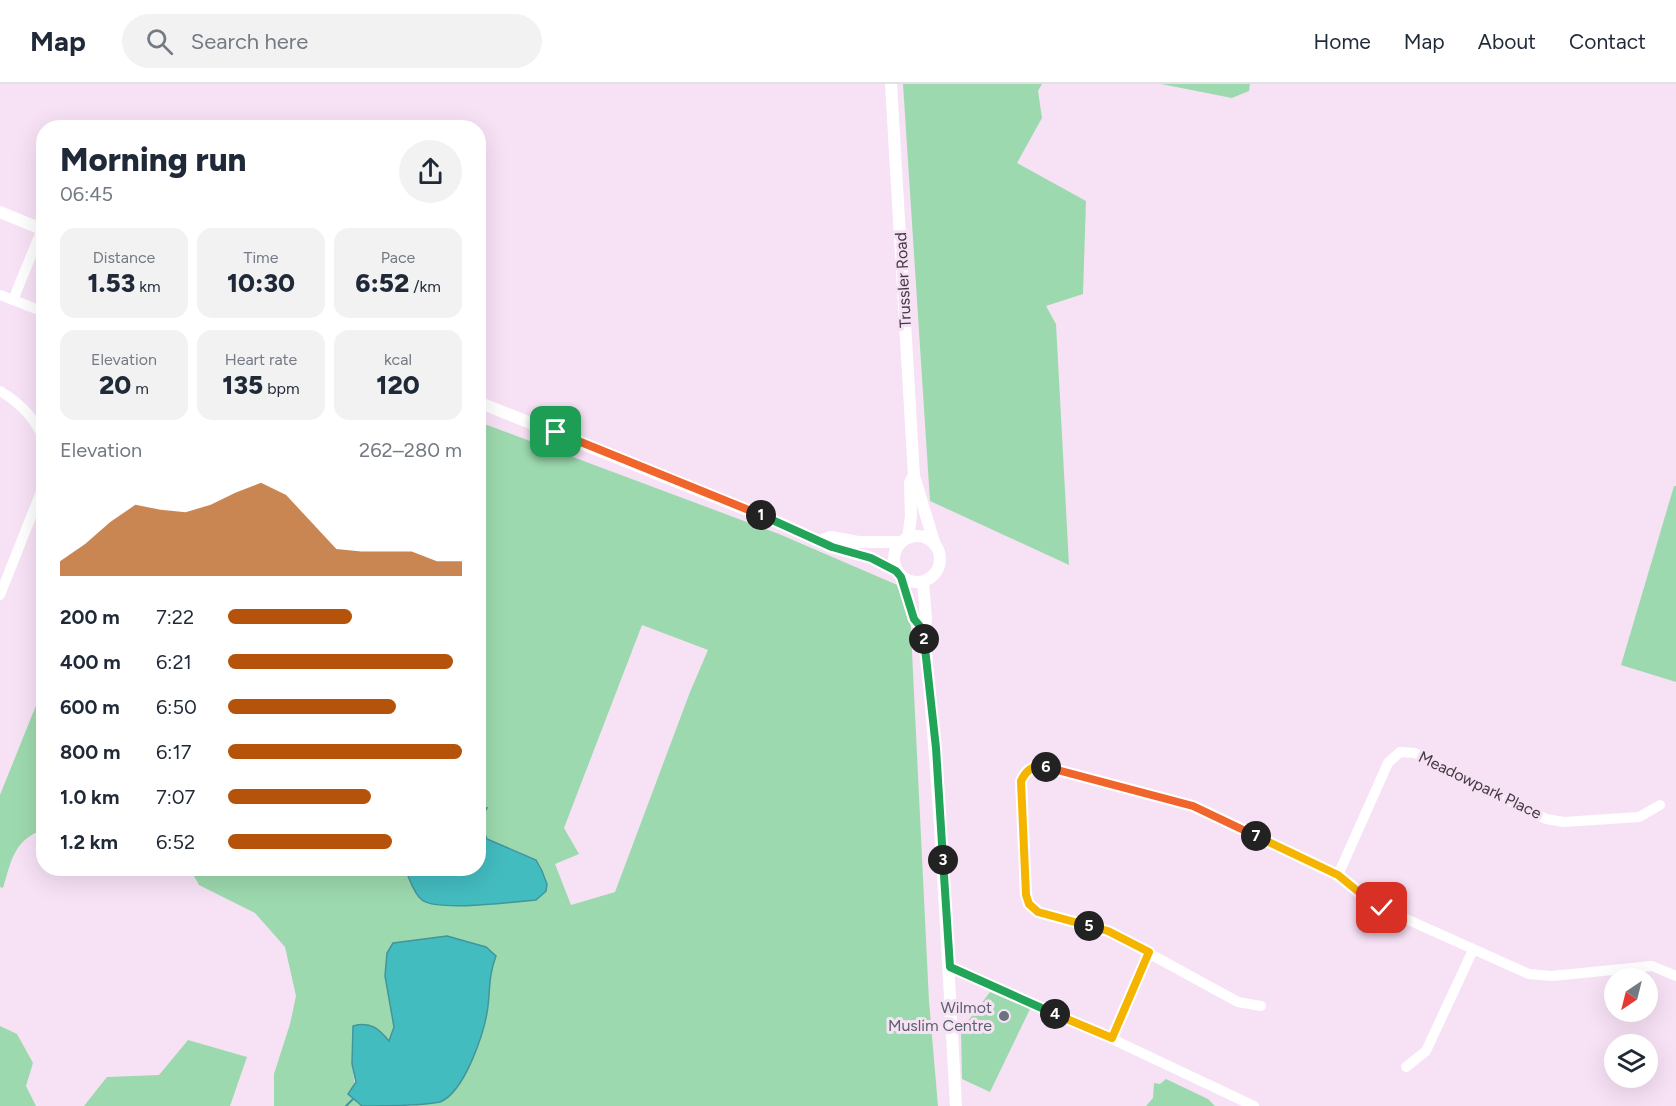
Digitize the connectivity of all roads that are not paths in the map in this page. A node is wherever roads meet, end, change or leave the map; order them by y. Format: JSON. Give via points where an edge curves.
{"nodes":[{"id":1,"x":891,"y":84,"type":"edge"},
{"id":2,"x":0,"y":212,"type":"edge"},
{"id":3,"x":36,"y":226,"type":"edge"},
{"id":4,"x":36,"y":246,"type":"edge"},
{"id":5,"x":0,"y":295,"type":"edge"},
{"id":6,"x":13,"y":300,"type":"junction"},
{"id":7,"x":36,"y":309,"type":"edge"},
{"id":8,"x":0,"y":391,"type":"edge"},
{"id":9,"x":486,"y":405,"type":"edge"},
{"id":10,"x":36,"y":425,"type":"edge"},
{"id":11,"x":914,"y":476,"type":"junction"},
{"id":12,"x":36,"y":504,"type":"edge"},
{"id":13,"x":820,"y":540,"type":"junction"},
{"id":14,"x":904,"y":540,"type":"junction"},
{"id":15,"x":935,"y":545,"type":"junction"},
{"id":16,"x":899,"y":574,"type":"junction"},
{"id":17,"x":923,"y":582,"type":"junction"},
{"id":18,"x":0,"y":595,"type":"edge"},
{"id":19,"x":924,"y":631,"type":"junction"},
{"id":20,"x":1660,"y":805,"type":"dead end"},
{"id":21,"x":1338,"y":875,"type":"junction"},
{"id":22,"x":1473,"y":950,"type":"junction"},
{"id":23,"x":1149,"y":952,"type":"junction"},
{"id":24,"x":950,"y":967,"type":"junction"},
{"id":25,"x":1676,"y":975,"type":"edge"},
{"id":26,"x":1261,"y":1006,"type":"dead end"},
{"id":27,"x":1112,"y":1038,"type":"junction"},
{"id":28,"x":1406,"y":1067,"type":"dead end"},
{"id":29,"x":956,"y":1106,"type":"edge"},
{"id":30,"x":1254,"y":1106,"type":"edge"}],
"edges":[{"from":1,"to":11,"type":"main road","name":"Trussler Road"},
{"from":2,"to":3,"type":"main road"},
{"from":4,"to":6,"type":"street"},
{"from":5,"to":6,"type":"street"},
{"from":6,"to":7,"type":"street"},
{"from":8,"to":10,"type":"street","via":[[29,414]]},
{"from":9,"to":13,"type":"main road"},
{"from":11,"to":14,"type":"main road","name":"Trussler Road","via":[[910,483],[911,516]]},
{"from":11,"to":15,"type":"main road","name":"Trussler Road"},
{"from":12,"to":18,"type":"street"},
{"from":13,"to":14,"type":"main road"},
{"from":13,"to":16,"type":"main road","via":[[871,558]]},
{"from":14,"to":15,"type":"main road","via":[[922,537]]},
{"from":14,"to":16,"type":"main road","via":[[893,556]]},
{"from":15,"to":17,"type":"main road","via":[[939,567]]},
{"from":16,"to":17,"type":"main road","via":[[908,581]]},
{"from":16,"to":19,"type":"main road","via":[[914,619]]},
{"from":17,"to":19,"type":"main road"},
{"from":19,"to":24,"type":"main road"},
{"from":20,"to":21,"type":"street","name":"Meadowpark Place","via":[[1639,817],[1564,822],[1518,806],[1415,753],[1400,752],[1388,763]]},
{"from":21,"to":22,"type":"street","via":[[1371,902]]},
{"from":21,"to":23,"type":"street","via":[[1193,806],[1042,766],[1031,768],[1021,781],[1029,904],[1038,912],[1108,931]]},
{"from":22,"to":25,"type":"street","via":[[1540,976],[1652,966]]},
{"from":22,"to":28,"type":"street","via":[[1426,1051]]},
{"from":23,"to":26,"type":"street","via":[[1238,1002]]},
{"from":23,"to":27,"type":"street"},
{"from":24,"to":27,"type":"street"},
{"from":24,"to":29,"type":"main road"},
{"from":27,"to":30,"type":"street"}]}
